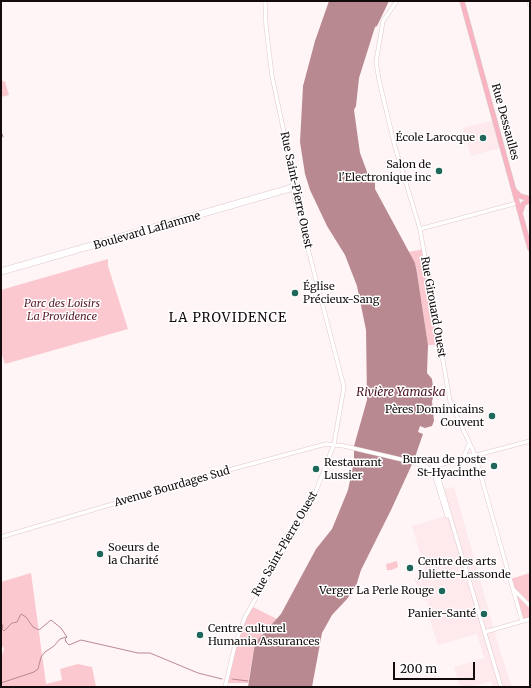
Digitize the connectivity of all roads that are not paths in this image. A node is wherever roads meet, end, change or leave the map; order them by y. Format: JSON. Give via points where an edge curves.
{"nodes":[{"id":1,"x":265,"y":1,"type":"edge"},
{"id":2,"x":397,"y":1,"type":"edge"},
{"id":3,"x":462,"y":1,"type":"edge"},
{"id":4,"x":529,"y":1,"type":"edge"},
{"id":5,"x":530,"y":5,"type":"edge"},
{"id":6,"x":293,"y":187,"type":"junction"},
{"id":7,"x":514,"y":190,"type":"junction"},
{"id":8,"x":530,"y":199,"type":"edge"},
{"id":9,"x":517,"y":203,"type":"junction"},
{"id":10,"x":521,"y":215,"type":"junction"},
{"id":11,"x":420,"y":229,"type":"junction"},
{"id":12,"x":530,"y":249,"type":"edge"},
{"id":13,"x":1,"y":270,"type":"edge"},
{"id":14,"x":1,"y":274,"type":"edge"},
{"id":15,"x":530,"y":441,"type":"edge"},
{"id":16,"x":469,"y":443,"type":"junction"},
{"id":17,"x":334,"y":444,"type":"junction"},
{"id":18,"x":475,"y":455,"type":"junction"},
{"id":19,"x":464,"y":456,"type":"junction"},
{"id":20,"x":432,"y":468,"type":"junction"},
{"id":21,"x":448,"y":516,"type":"junction"},
{"id":22,"x":1,"y":537,"type":"edge"},
{"id":23,"x":513,"y":589,"type":"junction"},
{"id":24,"x":530,"y":606,"type":"edge"},
{"id":25,"x":530,"y":620,"type":"edge"},
{"id":26,"x":522,"y":621,"type":"junction"},
{"id":27,"x":485,"y":632,"type":"junction"},
{"id":28,"x":225,"y":687,"type":"edge"},
{"id":29,"x":501,"y":687,"type":"edge"}],
"edges":[{"from":1,"to":6,"type":"street","name":"Rue Saint-Pierre Ouest","via":[[272,76]]},
{"from":2,"to":11,"type":"street","name":"Rue Girouard Ouest","via":[[383,20],[376,62],[395,147]]},
{"from":3,"to":7,"type":"main road","name":"Rue Dessaulles"},
{"from":4,"to":5,"type":"street"},
{"from":6,"to":13,"type":"street","name":"Boulevard Laflamme"},
{"from":6,"to":14,"type":"street","name":"Boulevard Laflamme"},
{"from":6,"to":17,"type":"street","name":"Rue Saint-Pierre Ouest","via":[[344,387]]},
{"from":7,"to":8,"type":"main road","via":[[520,196]]},
{"from":7,"to":9,"type":"main road","name":"Rue Dessaulles"},
{"from":8,"to":9,"type":"main road"},
{"from":8,"to":10,"type":"main road","via":[[522,206]]},
{"from":9,"to":10,"type":"main road","name":"Rue Dessaulles"},
{"from":9,"to":11,"type":"street"},
{"from":10,"to":12,"type":"main road","name":"Rue Dessaulles"},
{"from":11,"to":16,"type":"street","name":"Rue Girouard Ouest","via":[[450,401]]},
{"from":15,"to":18,"type":"street"},
{"from":16,"to":18,"type":"street","name":"Rue Girouard Ouest"},
{"from":16,"to":19,"type":"street"},
{"from":17,"to":20,"type":"street","name":"Avenue Bourdages Sud"},
{"from":17,"to":22,"type":"street","name":"Avenue Bourdages Sud","via":[[221,472]]},
{"from":17,"to":28,"type":"street","name":"Rue Saint-Pierre Ouest","via":[[312,500],[245,617]]},
{"from":18,"to":19,"type":"street"},
{"from":18,"to":20,"type":"street"},
{"from":18,"to":23,"type":"street","name":"Rue Girouard Ouest"},
{"from":19,"to":20,"type":"street"},
{"from":20,"to":21,"type":"street"},
{"from":20,"to":21,"type":"street"},
{"from":21,"to":27,"type":"street"},
{"from":23,"to":24,"type":"street","name":"Rue Girouard Ouest"},
{"from":23,"to":26,"type":"street"},
{"from":25,"to":26,"type":"street"},
{"from":26,"to":27,"type":"street"},
{"from":27,"to":29,"type":"street"}]}
